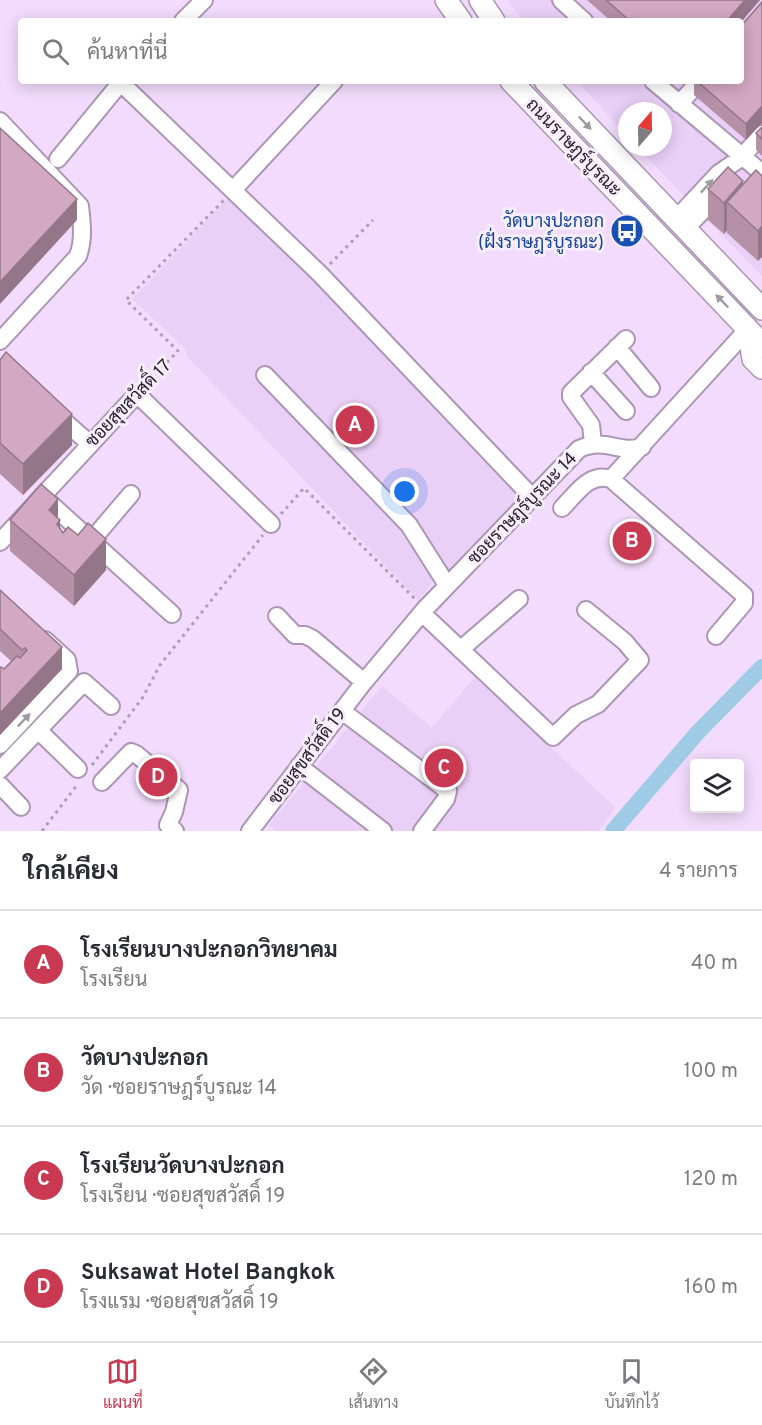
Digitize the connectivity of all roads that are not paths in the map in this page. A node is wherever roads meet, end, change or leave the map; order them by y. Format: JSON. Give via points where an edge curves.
{"nodes":[{"id":1,"x":204,"y":0,"type":"edge"},
{"id":2,"x":446,"y":0,"type":"edge"},
{"id":3,"x":480,"y":0,"type":"edge"},
{"id":4,"x":571,"y":3,"type":"edge"},
{"id":5,"x":186,"y":18,"type":"edge"},
{"id":6,"x":459,"y":18,"type":"edge"},
{"id":7,"x":492,"y":18,"type":"edge"},
{"id":8,"x":582,"y":18,"type":"edge"},
{"id":9,"x":119,"y":84,"type":"edge"},
{"id":10,"x":123,"y":84,"type":"edge"},
{"id":11,"x":331,"y":84,"type":"edge"},
{"id":12,"x":514,"y":84,"type":"edge"},
{"id":13,"x":548,"y":84,"type":"edge"},
{"id":14,"x":656,"y":84,"type":"edge"},
{"id":15,"x":697,"y":84,"type":"edge"},
{"id":16,"x":679,"y":104,"type":"junction"},
{"id":17,"x":0,"y":121,"type":"edge"},
{"id":18,"x":762,"y":134,"type":"edge"},
{"id":19,"x":741,"y":158,"type":"junction"},
{"id":20,"x":58,"y":159,"type":"dead end"},
{"id":21,"x":762,"y":173,"type":"edge"},
{"id":22,"x":233,"y":190,"type":"junction"},
{"id":23,"x":681,"y":223,"type":"junction"},
{"id":24,"x":733,"y":279,"type":"junction"},
{"id":25,"x":762,"y":300,"type":"edge"},
{"id":26,"x":762,"y":309,"type":"edge"},
{"id":27,"x":755,"y":336,"type":"edge"},
{"id":28,"x":0,"y":341,"type":"edge"},
{"id":29,"x":762,"y":368,"type":"edge"},
{"id":30,"x":591,"y":372,"type":"junction"},
{"id":31,"x":265,"y":375,"type":"dead end"},
{"id":32,"x":651,"y":388,"type":"dead end"},
{"id":33,"x":46,"y":405,"type":"edge"},
{"id":34,"x":626,"y":411,"type":"dead end"},
{"id":35,"x":89,"y":443,"type":"junction"},
{"id":36,"x":593,"y":443,"type":"junction"},
{"id":37,"x":642,"y":447,"type":"junction"},
{"id":38,"x":610,"y":479,"type":"junction"},
{"id":39,"x":131,"y":494,"type":"dead end"},
{"id":40,"x":42,"y":496,"type":"junction"},
{"id":41,"x":532,"y":496,"type":"junction"},
{"id":42,"x":562,"y":508,"type":"dead end"},
{"id":43,"x":271,"y":524,"type":"road end"},
{"id":44,"x":91,"y":541,"type":"junction"},
{"id":45,"x":0,"y":542,"type":"edge"},
{"id":46,"x":447,"y":585,"type":"junction"},
{"id":47,"x":519,"y":598,"type":"dead end"},
{"id":48,"x":586,"y":610,"type":"dead end"},
{"id":49,"x":424,"y":611,"type":"junction"},
{"id":50,"x":171,"y":615,"type":"dead end"},
{"id":51,"x":277,"y":616,"type":"dead end"},
{"id":52,"x":33,"y":629,"type":"edge"},
{"id":53,"x":716,"y":636,"type":"dead end"},
{"id":54,"x":460,"y":649,"type":"junction"},
{"id":55,"x":364,"y":682,"type":"junction"},
{"id":56,"x":111,"y":706,"type":"dead end"},
{"id":57,"x":342,"y":711,"type":"junction"},
{"id":58,"x":38,"y":730,"type":"junction"},
{"id":59,"x":0,"y":745,"type":"edge"},
{"id":60,"x":300,"y":766,"type":"junction"},
{"id":61,"x":0,"y":770,"type":"edge"},
{"id":62,"x":83,"y":772,"type":"road end"},
{"id":63,"x":102,"y":782,"type":"dead end"},
{"id":64,"x":0,"y":785,"type":"edge"},
{"id":65,"x":21,"y":807,"type":"dead end"},
{"id":66,"x":168,"y":829,"type":"edge"},
{"id":67,"x":250,"y":831,"type":"edge"},
{"id":68,"x":383,"y":831,"type":"edge"},
{"id":69,"x":422,"y":831,"type":"edge"}],
"edges":[{"from":1,"to":5,"type":"street"},
{"from":2,"to":6,"type":"main road"},
{"from":3,"to":7,"type":"main road"},
{"from":4,"to":8,"type":"street"},
{"from":9,"to":20,"type":"street"},
{"from":10,"to":22,"type":"street"},
{"from":11,"to":22,"type":"street"},
{"from":27,"to":12,"type":"main road","name":"ถนนราษฎร์บูรณะ","one_way":true},
{"from":13,"to":23,"type":"main road","name":"ถนนราษฎร์บูรณะ","one_way":true},
{"from":14,"to":16,"type":"street"},
{"from":15,"to":16,"type":"street"},
{"from":16,"to":19,"type":"street"},
{"from":17,"to":28,"type":"street","via":[[80,206],[82,223],[78,256]]},
{"from":18,"to":19,"type":"street"},
{"from":19,"to":21,"type":"street"},
{"from":19,"to":23,"type":"street","via":[[719,173]]},
{"from":22,"to":41,"type":"street","via":[[320,274]]},
{"from":23,"to":24,"type":"main road","name":"ถนนราษฎร์บูรณะ"},
{"from":24,"to":25,"type":"main road"},
{"from":24,"to":26,"type":"main road","name":"ถนนราษฎร์บูรณะ"},
{"from":27,"to":29,"type":"main road","via":[[753,359]]},
{"from":27,"to":37,"type":"street"},
{"from":30,"to":32,"type":"street","via":[[622,343]]},
{"from":30,"to":34,"type":"street"},
{"from":30,"to":36,"type":"street","via":[[573,389],[571,397],[591,424]]},
{"from":31,"to":46,"type":"street","via":[[409,525]]},
{"from":33,"to":35,"type":"street","via":[[67,414]]},
{"from":35,"to":40,"type":"street","name":"ซอยสุขสวัสดิ์ 17"},
{"from":35,"to":43,"type":"street","name":"ซอยสุขสวัสดิ์ 17","via":[[137,394]]},
{"from":36,"to":37,"type":"street","name":"ซอยราษฎร์บูรณะ 14","via":[[632,450]]},
{"from":36,"to":41,"type":"street","name":"ซอยราษฎร์บูรณะ 14","via":[[579,449]]},
{"from":37,"to":38,"type":"street"},
{"from":38,"to":42,"type":"street","via":[[591,478]]},
{"from":38,"to":53,"type":"street","via":[[744,595],[744,603]]},
{"from":39,"to":44,"type":"street"},
{"from":40,"to":44,"type":"street"},
{"from":40,"to":45,"type":"street","name":"ซอยสุขสวัสดิ์ 17"},
{"from":41,"to":46,"type":"street","name":"ซอยราษฎร์บูรณะ 14"},
{"from":44,"to":50,"type":"street"},
{"from":46,"to":49,"type":"street","name":"ซอยราษฎร์บูรณะ 14"},
{"from":47,"to":54,"type":"street"},
{"from":48,"to":54,"type":"street","via":[[625,642],[640,660],[598,704],[576,715],[553,737]]},
{"from":49,"to":54,"type":"street"},
{"from":49,"to":55,"type":"street","name":"ซอยราษฎร์บูรณะ 14"},
{"from":51,"to":55,"type":"street","via":[[295,635],[305,634],[313,639]]},
{"from":59,"to":52,"type":"street","one_way":true,"via":[[69,671],[67,660]]},
{"from":55,"to":57,"type":"street","name":"ซอยสุขสวัสดิ์ 19"},
{"from":56,"to":58,"type":"street","via":[[84,682]]},
{"from":57,"to":60,"type":"street","name":"ซอยสุขสวัสดิ์ 19"},
{"from":57,"to":69,"type":"street","via":[[448,791]]},
{"from":58,"to":61,"type":"street"},
{"from":58,"to":62,"type":"street"},
{"from":60,"to":67,"type":"street","name":"ซอยสุขสวัสดิ์ 19"},
{"from":60,"to":68,"type":"street"},
{"from":63,"to":66,"type":"street","via":[[131,752],[136,754],[178,790]]},
{"from":64,"to":65,"type":"street"}]}
